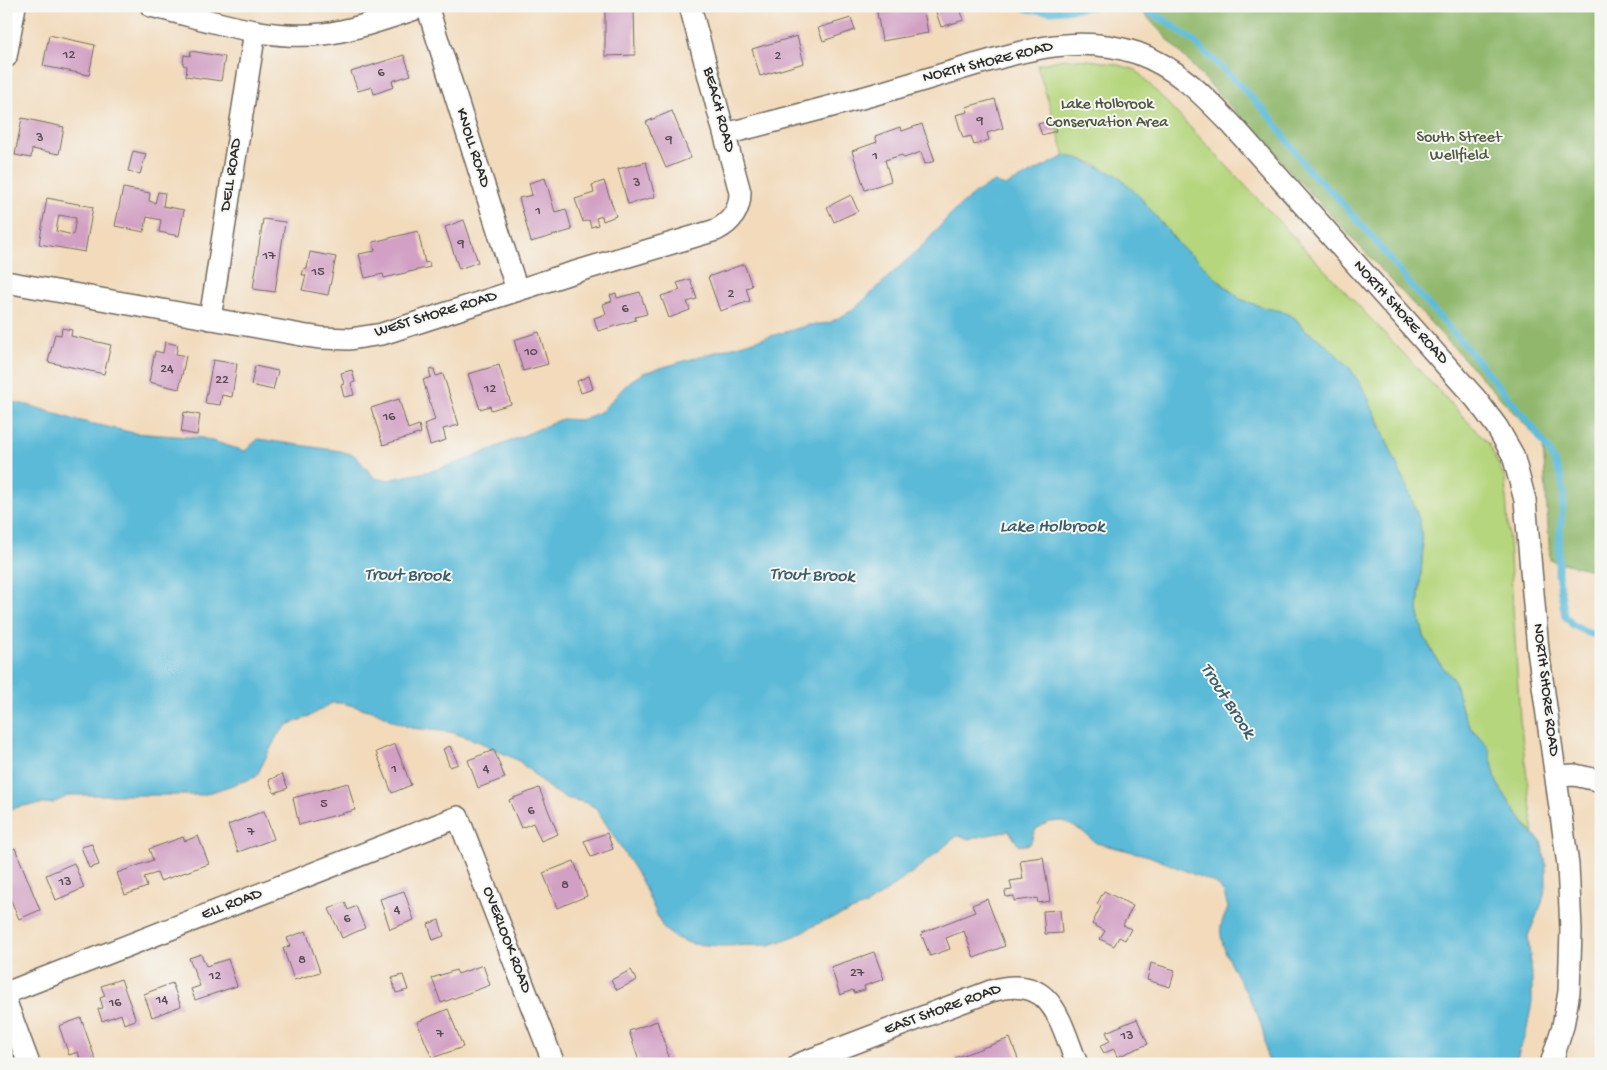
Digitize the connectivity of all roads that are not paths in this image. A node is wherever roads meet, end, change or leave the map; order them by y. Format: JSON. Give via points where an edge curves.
{"nodes":[{"id":1,"x":15,"y":6,"type":"edge"},
{"id":2,"x":151,"y":6,"type":"edge"},
{"id":3,"x":426,"y":6,"type":"edge"},
{"id":4,"x":690,"y":6,"type":"edge"},
{"id":5,"x":255,"y":31,"type":"junction"},
{"id":6,"x":6,"y":57,"type":"edge"},
{"id":7,"x":725,"y":134,"type":"junction"},
{"id":8,"x":735,"y":214,"type":"joint"},
{"id":9,"x":6,"y":282,"type":"edge"},
{"id":10,"x":518,"y":290,"type":"junction"},
{"id":11,"x":210,"y":319,"type":"junction"},
{"id":12,"x":1556,"y":776,"type":"junction"},
{"id":13,"x":1601,"y":781,"type":"edge"},
{"id":14,"x":458,"y":817,"type":"joint"},
{"id":15,"x":6,"y":993,"type":"edge"},
{"id":16,"x":6,"y":1002,"type":"edge"},
{"id":17,"x":808,"y":1062,"type":"edge"},
{"id":18,"x":30,"y":1064,"type":"edge"},
{"id":19,"x":554,"y":1064,"type":"edge"},
{"id":20,"x":1077,"y":1064,"type":"edge"},
{"id":21,"x":1551,"y":1064,"type":"edge"}],
"edges":[{"from":1,"to":6,"type":"street"},
{"from":2,"to":5,"type":"street"},
{"from":3,"to":5,"type":"street","via":[[324,34],[289,35]]},
{"from":3,"to":10,"type":"street","name":"KNOLL ROAD"},
{"from":4,"to":7,"type":"street","name":"BEACH ROAD"},
{"from":5,"to":11,"type":"street","name":"DELL ROAD"},
{"from":7,"to":8,"type":"street","name":"BEACH ROAD","via":[[740,192]]},
{"from":7,"to":12,"type":"street","name":"NORTH SHORE ROAD","via":[[1017,52],[1052,46],[1083,44],[1125,50],[1155,61],[1183,78],[1233,126],[1476,399],[1505,439],[1518,470],[1525,500],[1538,650]]},
{"from":8,"to":10,"type":"street","name":"WEST SHORE ROAD","via":[[724,226],[706,234]]},
{"from":9,"to":11,"type":"street","name":"WEST SHORE ROAD"},
{"from":10,"to":11,"type":"street","name":"WEST SHORE ROAD","via":[[382,334],[350,339],[321,338]]},
{"from":12,"to":13,"type":"street","via":[[1575,775]]},
{"from":12,"to":21,"type":"street","name":"NORTH SHORE ROAD","via":[[1569,878],[1571,938],[1567,1009]]},
{"from":14,"to":15,"type":"street","name":"ELL ROAD"},
{"from":14,"to":19,"type":"street","name":"OVERLOOK ROAD"},
{"from":16,"to":18,"type":"street"},
{"from":17,"to":20,"type":"street","name":"EAST SHORE ROAD","via":[[991,991],[1015,986],[1033,990],[1046,998],[1057,1014]]}]}
